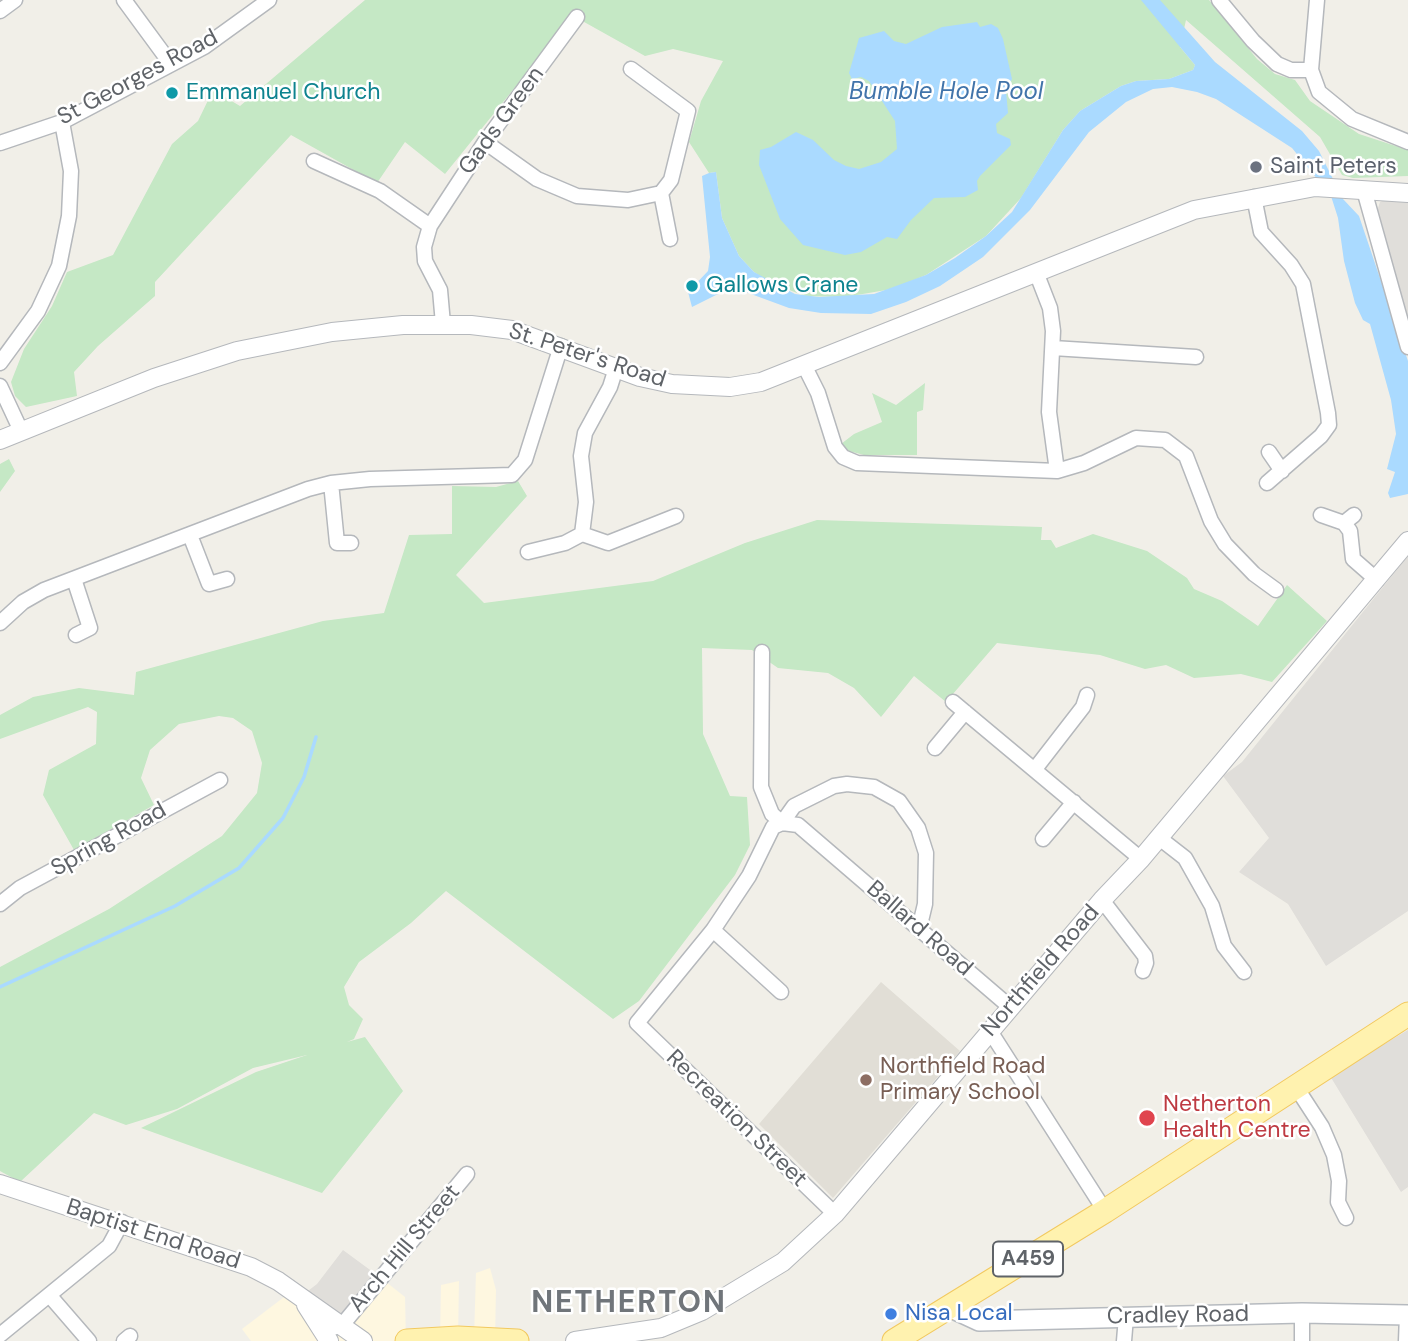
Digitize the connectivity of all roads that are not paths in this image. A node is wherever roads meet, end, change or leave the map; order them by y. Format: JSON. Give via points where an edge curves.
{"nodes":[{"id":1,"x":15,"y":0,"type":"edge"},
{"id":2,"x":124,"y":0,"type":"edge"},
{"id":3,"x":269,"y":0,"type":"edge"},
{"id":4,"x":1219,"y":0,"type":"edge"},
{"id":5,"x":1317,"y":0,"type":"edge"},
{"id":6,"x":0,"y":11,"type":"edge"},
{"id":7,"x":577,"y":18,"type":"dead end"},
{"id":8,"x":171,"y":64,"type":"junction"},
{"id":9,"x":631,"y":69,"type":"dead end"},
{"id":10,"x":1311,"y":70,"type":"junction"},
{"id":11,"x":62,"y":121,"type":"junction"},
{"id":12,"x":485,"y":142,"type":"junction"},
{"id":13,"x":1408,"y":142,"type":"edge"},
{"id":14,"x":0,"y":143,"type":"edge"},
{"id":15,"x":314,"y":161,"type":"dead end"},
{"id":16,"x":1357,"y":189,"type":"junction"},
{"id":17,"x":661,"y":193,"type":"junction"},
{"id":18,"x":1408,"y":193,"type":"edge"},
{"id":19,"x":1254,"y":197,"type":"junction"},
{"id":20,"x":430,"y":226,"type":"junction"},
{"id":21,"x":670,"y":239,"type":"dead end"},
{"id":22,"x":1036,"y":272,"type":"junction"},
{"id":23,"x":443,"y":324,"type":"junction"},
{"id":24,"x":561,"y":346,"type":"junction"},
{"id":25,"x":1408,"y":347,"type":"edge"},
{"id":26,"x":1054,"y":348,"type":"junction"},
{"id":27,"x":1196,"y":357,"type":"dead end"},
{"id":28,"x":0,"y":363,"type":"edge"},
{"id":29,"x":805,"y":367,"type":"junction"},
{"id":30,"x":616,"y":368,"type":"junction"},
{"id":31,"x":0,"y":386,"type":"edge"},
{"id":32,"x":21,"y":431,"type":"junction"},
{"id":33,"x":0,"y":440,"type":"edge"},
{"id":34,"x":1269,"y":452,"type":"dead end"},
{"id":35,"x":1057,"y":471,"type":"junction"},
{"id":36,"x":1282,"y":471,"type":"junction"},
{"id":37,"x":331,"y":483,"type":"junction"},
{"id":38,"x":1267,"y":483,"type":"dead end"},
{"id":39,"x":1321,"y":515,"type":"dead end"},
{"id":40,"x":676,"y":516,"type":"dead end"},
{"id":41,"x":582,"y":534,"type":"junction"},
{"id":42,"x":190,"y":535,"type":"junction"},
{"id":43,"x":1408,"y":541,"type":"edge"},
{"id":44,"x":351,"y":543,"type":"dead end"},
{"id":45,"x":528,"y":552,"type":"dead end"},
{"id":46,"x":74,"y":579,"type":"junction"},
{"id":47,"x":227,"y":579,"type":"dead end"},
{"id":48,"x":1377,"y":580,"type":"junction"},
{"id":49,"x":1276,"y":590,"type":"dead end"},
{"id":50,"x":0,"y":623,"type":"edge"},
{"id":51,"x":76,"y":635,"type":"dead end"},
{"id":52,"x":762,"y":652,"type":"dead end"},
{"id":53,"x":1087,"y":695,"type":"dead end"},
{"id":54,"x":953,"y":702,"type":"dead end"},
{"id":55,"x":965,"y":712,"type":"junction"},
{"id":56,"x":935,"y":748,"type":"dead end"},
{"id":57,"x":1035,"y":769,"type":"junction"},
{"id":58,"x":220,"y":780,"type":"dead end"},
{"id":59,"x":1074,"y":802,"type":"junction"},
{"id":60,"x":782,"y":823,"type":"junction"},
{"id":61,"x":1158,"y":837,"type":"junction"},
{"id":62,"x":1043,"y":839,"type":"dead end"},
{"id":63,"x":1141,"y":859,"type":"junction"},
{"id":64,"x":1102,"y":900,"type":"junction"},
{"id":65,"x":0,"y":902,"type":"edge"},
{"id":66,"x":919,"y":929,"type":"junction"},
{"id":67,"x":713,"y":930,"type":"junction"},
{"id":68,"x":1143,"y":971,"type":"dead end"},
{"id":69,"x":1244,"y":972,"type":"dead end"},
{"id":70,"x":781,"y":992,"type":"dead end"},
{"id":71,"x":1010,"y":1007,"type":"junction"},
{"id":72,"x":1408,"y":1014,"type":"edge"},
{"id":73,"x":990,"y":1031,"type":"junction"},
{"id":74,"x":1296,"y":1087,"type":"junction"},
{"id":75,"x":467,"y":1174,"type":"dead end"},
{"id":76,"x":0,"y":1184,"type":"edge"},
{"id":77,"x":1105,"y":1211,"type":"junction"},
{"id":78,"x":835,"y":1214,"type":"junction"},
{"id":79,"x":1346,"y":1218,"type":"dead end"},
{"id":80,"x":122,"y":1222,"type":"junction"},
{"id":81,"x":50,"y":1296,"type":"junction"},
{"id":82,"x":300,"y":1297,"type":"junction"},
{"id":83,"x":951,"y":1308,"type":"junction"},
{"id":84,"x":1302,"y":1314,"type":"junction"},
{"id":85,"x":1408,"y":1315,"type":"edge"},
{"id":86,"x":1126,"y":1317,"type":"junction"},
{"id":87,"x":343,"y":1324,"type":"junction"},
{"id":88,"x":0,"y":1335,"type":"edge"},
{"id":89,"x":620,"y":1337,"type":"edge"},
{"id":90,"x":324,"y":1338,"type":"edge"},
{"id":91,"x":89,"y":1341,"type":"edge"},
{"id":92,"x":363,"y":1341,"type":"edge"},
{"id":93,"x":407,"y":1341,"type":"edge"},
{"id":94,"x":517,"y":1341,"type":"edge"},
{"id":95,"x":575,"y":1341,"type":"edge"},
{"id":96,"x":894,"y":1341,"type":"edge"},
{"id":97,"x":1124,"y":1341,"type":"edge"},
{"id":98,"x":1302,"y":1341,"type":"edge"},
{"id":99,"x":1406,"y":1341,"type":"edge"}],
"edges":[{"from":1,"to":6,"type":"street"},
{"from":2,"to":8,"type":"street"},
{"from":3,"to":8,"type":"street","name":"St Georges Road","via":[[204,47]]},
{"from":4,"to":10,"type":"street","via":[[1277,64],[1290,70]]},
{"from":5,"to":10,"type":"street"},
{"from":7,"to":12,"type":"street","name":"Gads Green"},
{"from":8,"to":11,"type":"street","name":"St Georges Road"},
{"from":9,"to":17,"type":"street","via":[[688,111],[671,180]]},
{"from":10,"to":13,"type":"street","via":[[1319,92],[1338,110],[1371,129]]},
{"from":11,"to":14,"type":"street","name":"St Georges Road"},
{"from":11,"to":28,"type":"street","via":[[71,172],[69,216],[59,266],[38,311]]},
{"from":12,"to":17,"type":"street","via":[[537,179],[577,196],[628,200]]},
{"from":12,"to":20,"type":"street","name":"Gads Green"},
{"from":15,"to":20,"type":"street","via":[[380,191]]},
{"from":16,"to":18,"type":"street","name":"St. Peter's Road"},
{"from":16,"to":19,"type":"street","name":"St. Peter's Road","via":[[1315,187]]},
{"from":16,"to":25,"type":"street"},
{"from":17,"to":21,"type":"street"},
{"from":19,"to":22,"type":"street","name":"St. Peter's Road","via":[[1164,220]]},
{"from":19,"to":36,"type":"street","via":[[1261,232],[1303,284],[1328,413],[1329,425],[1321,436]]},
{"from":20,"to":23,"type":"street","name":"Gads Green","via":[[425,261],[440,290]]},
{"from":22,"to":26,"type":"street","via":[[1049,308]]},
{"from":22,"to":29,"type":"street","name":"St. Peter's Road"},
{"from":23,"to":24,"type":"street","name":"St. Peter's Road","via":[[512,330]]},
{"from":23,"to":32,"type":"street","name":"St. Peter's Road","via":[[332,332],[237,351],[154,378]]},
{"from":24,"to":30,"type":"street","name":"St. Peter's Road"},
{"from":24,"to":37,"type":"street","via":[[518,472],[504,478]]},
{"from":26,"to":27,"type":"street"},
{"from":26,"to":35,"type":"street","via":[[1049,412]]},
{"from":29,"to":30,"type":"street","name":"St. Peter's Road","via":[[730,387],[672,384]]},
{"from":29,"to":35,"type":"street","via":[[835,447],[844,457],[883,466]]},
{"from":30,"to":41,"type":"street","via":[[585,433]]},
{"from":31,"to":32,"type":"street"},
{"from":32,"to":33,"type":"street","name":"St. Peter's Road"},
{"from":34,"to":36,"type":"street"},
{"from":35,"to":49,"type":"street","via":[[1136,438],[1165,439],[1185,456],[1211,521],[1226,544]]},
{"from":36,"to":38,"type":"street"},
{"from":37,"to":42,"type":"street"},
{"from":37,"to":44,"type":"street","via":[[337,543]]},
{"from":39,"to":48,"type":"street","via":[[1349,519],[1350,552],[1357,566]]},
{"from":40,"to":41,"type":"street","via":[[608,543]]},
{"from":41,"to":45,"type":"street"},
{"from":42,"to":46,"type":"street"},
{"from":42,"to":47,"type":"street","via":[[209,584]]},
{"from":43,"to":48,"type":"street","name":"Northfield Road"},
{"from":46,"to":50,"type":"street","via":[[23,602]]},
{"from":46,"to":51,"type":"street","via":[[90,628]]},
{"from":48,"to":61,"type":"street","name":"Northfield Road"},
{"from":52,"to":60,"type":"street","via":[[761,788],[772,814]]},
{"from":53,"to":57,"type":"street"},
{"from":54,"to":55,"type":"street"},
{"from":55,"to":56,"type":"street"},
{"from":55,"to":57,"type":"street"},
{"from":57,"to":59,"type":"street"},
{"from":58,"to":65,"type":"street","name":"Spring Road"},
{"from":59,"to":62,"type":"street"},
{"from":59,"to":63,"type":"street"},
{"from":60,"to":66,"type":"street","name":"Ballard Road","via":[[799,825]]},
{"from":60,"to":66,"type":"street","via":[[794,806],[834,786],[874,787],[899,801],[918,828],[926,853],[925,904]]},
{"from":60,"to":67,"type":"street","via":[[773,827],[749,876]]},
{"from":61,"to":63,"type":"street","name":"Northfield Road"},
{"from":61,"to":69,"type":"street","via":[[1185,858],[1212,906],[1224,946]]},
{"from":63,"to":64,"type":"street","name":"Northfield Road"},
{"from":64,"to":68,"type":"street","via":[[1145,956]]},
{"from":64,"to":71,"type":"street","name":"Northfield Road"},
{"from":66,"to":71,"type":"street","name":"Ballard Road"},
{"from":67,"to":70,"type":"street"},
{"from":67,"to":78,"type":"street","name":"Recreation Street","via":[[637,1023]]},
{"from":71,"to":73,"type":"street","name":"Northfield Road"},
{"from":72,"to":74,"type":"main road","number":"A459"},
{"from":73,"to":77,"type":"street"},
{"from":73,"to":78,"type":"street","name":"Northfield Road"},
{"from":74,"to":77,"type":"main road","number":"A459"},
{"from":74,"to":79,"type":"street","via":[[1334,1155],[1338,1202]]},
{"from":75,"to":87,"type":"street","name":"Arch Hill Street"},
{"from":76,"to":80,"type":"street","name":"Baptist End Road"},
{"from":77,"to":83,"type":"main road","number":"A459"},
{"from":78,"to":89,"type":"street","name":"Northfield Road","via":[[783,1262],[727,1298],[661,1328]]},
{"from":80,"to":81,"type":"street","via":[[109,1246]]},
{"from":80,"to":82,"type":"street","name":"Baptist End Road","via":[[251,1268]]},
{"from":81,"to":88,"type":"street"},
{"from":81,"to":91,"type":"street"},
{"from":82,"to":87,"type":"street","name":"Baptist End Road"},
{"from":82,"to":90,"type":"street","name":"Baptist End Road"},
{"from":83,"to":86,"type":"main road","name":"Cradley Road","via":[[979,1321]]},
{"from":83,"to":96,"type":"main road","number":"A459"},
{"from":84,"to":85,"type":"main road","name":"Cradley Road"},
{"from":84,"to":86,"type":"main road","name":"Cradley Road"},
{"from":84,"to":98,"type":"street"},
{"from":85,"to":99,"type":"street"},
{"from":86,"to":97,"type":"street"},
{"from":87,"to":90,"type":"street"},
{"from":87,"to":92,"type":"street","name":"Baptist End Road"},
{"from":89,"to":95,"type":"street","name":"Northfield Road"},
{"from":93,"to":94,"type":"main road"}]}
